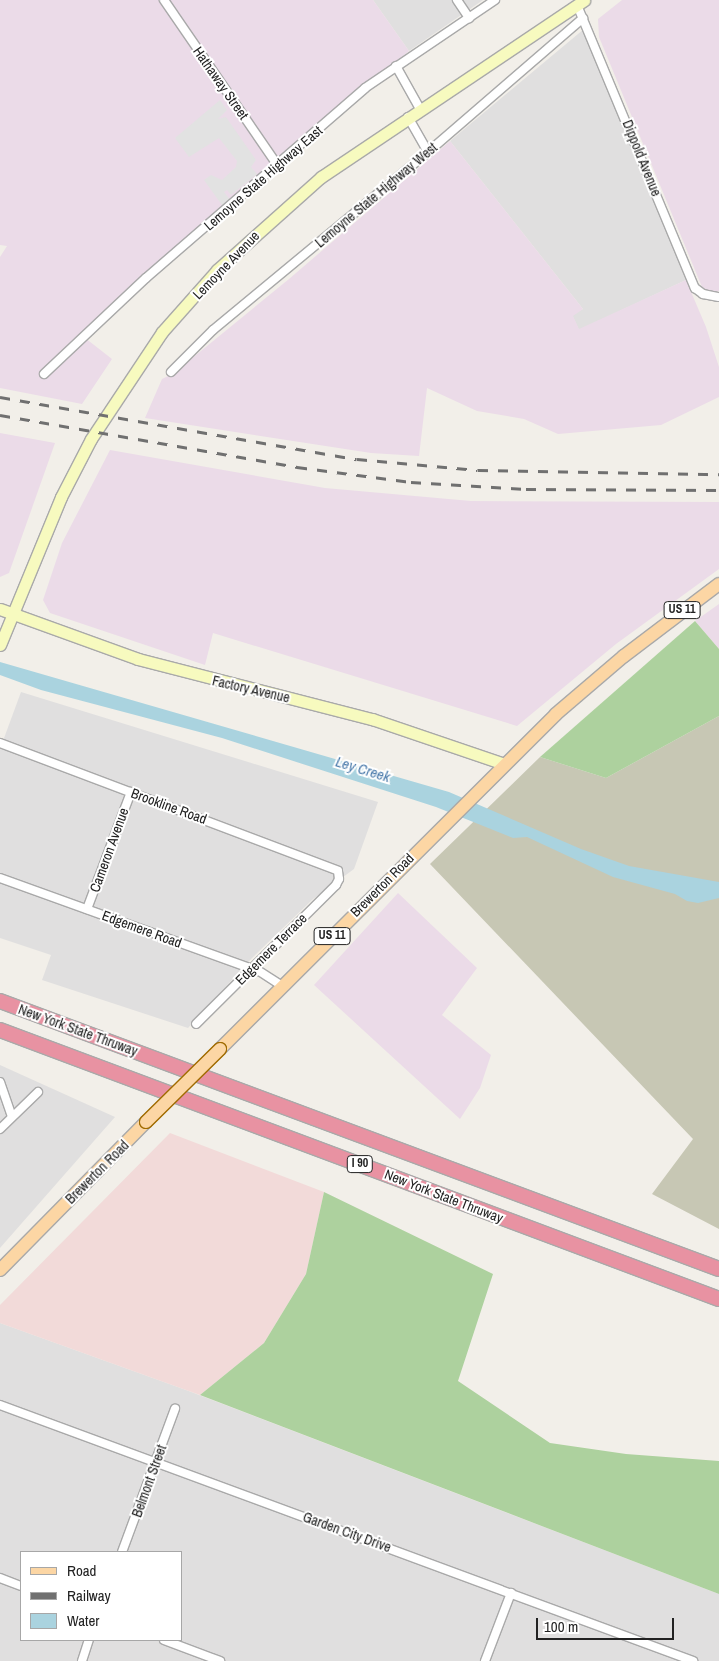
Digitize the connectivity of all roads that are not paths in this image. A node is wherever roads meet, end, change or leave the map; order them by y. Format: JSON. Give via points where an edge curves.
{"nodes":[{"id":1,"x":164,"y":0,"type":"edge"},
{"id":2,"x":457,"y":0,"type":"edge"},
{"id":3,"x":495,"y":0,"type":"edge"},
{"id":4,"x":580,"y":2,"type":"edge"},
{"id":5,"x":469,"y":18,"type":"junction"},
{"id":6,"x":583,"y":18,"type":"junction"},
{"id":7,"x":396,"y":66,"type":"junction"},
{"id":8,"x":420,"y":109,"type":"junction"},
{"id":9,"x":408,"y":117,"type":"junction"},
{"id":10,"x":428,"y":152,"type":"junction"},
{"id":11,"x":278,"y":166,"type":"junction"},
{"id":12,"x":719,"y":297,"type":"edge"},
{"id":13,"x":171,"y":372,"type":"dead end"},
{"id":14,"x":44,"y":374,"type":"dead end"},
{"id":15,"x":719,"y":584,"type":"edge"},
{"id":16,"x":0,"y":609,"type":"edge"},
{"id":17,"x":14,"y":614,"type":"junction"},
{"id":18,"x":0,"y":645,"type":"edge"},
{"id":19,"x":0,"y":743,"type":"edge"},
{"id":20,"x":504,"y":764,"type":"junction"},
{"id":21,"x":131,"y":792,"type":"junction"},
{"id":22,"x":338,"y":871,"type":"joint"},
{"id":23,"x":0,"y":878,"type":"edge"},
{"id":24,"x":87,"y":909,"type":"junction"},
{"id":25,"x":252,"y":968,"type":"junction"},
{"id":26,"x":282,"y":986,"type":"junction"},
{"id":27,"x":0,"y":1001,"type":"edge"},
{"id":28,"x":196,"y":1024,"type":"dead end"},
{"id":29,"x":0,"y":1030,"type":"edge"},
{"id":30,"x":0,"y":1082,"type":"edge"},
{"id":31,"x":38,"y":1092,"type":"dead end"},
{"id":32,"x":12,"y":1116,"type":"junction"},
{"id":33,"x":0,"y":1129,"type":"edge"},
{"id":34,"x":719,"y":1269,"type":"edge"},
{"id":35,"x":0,"y":1270,"type":"edge"},
{"id":36,"x":719,"y":1299,"type":"edge"},
{"id":37,"x":0,"y":1405,"type":"edge"},
{"id":38,"x":175,"y":1409,"type":"dead end"},
{"id":39,"x":157,"y":1462,"type":"junction"},
{"id":40,"x":122,"y":1551,"type":"edge"},
{"id":41,"x":0,"y":1578,"type":"edge"},
{"id":42,"x":20,"y":1586,"type":"edge"},
{"id":43,"x":511,"y":1593,"type":"junction"},
{"id":44,"x":89,"y":1641,"type":"edge"},
{"id":45,"x":167,"y":1641,"type":"edge"},
{"id":46,"x":82,"y":1661,"type":"edge"},
{"id":47,"x":220,"y":1661,"type":"edge"},
{"id":48,"x":484,"y":1661,"type":"edge"},
{"id":49,"x":693,"y":1661,"type":"edge"}],
"edges":[{"from":1,"to":11,"type":"street","name":"Hathaway Street"},
{"from":2,"to":5,"type":"street"},
{"from":3,"to":5,"type":"street","name":"Lemoyne State Highway East"},
{"from":4,"to":6,"type":"street","name":"Dippold Avenue"},
{"from":4,"to":8,"type":"street","name":"Lemoyne Avenue"},
{"from":5,"to":7,"type":"street","name":"Lemoyne State Highway East"},
{"from":6,"to":10,"type":"street","name":"Lemoyne State Highway West"},
{"from":6,"to":12,"type":"street","name":"Dippold Avenue","via":[[695,288],[703,294]]},
{"from":7,"to":8,"type":"street"},
{"from":7,"to":11,"type":"street","name":"Lemoyne State Highway East","via":[[365,88]]},
{"from":8,"to":9,"type":"street","name":"Lemoyne Avenue"},
{"from":9,"to":10,"type":"street"},
{"from":9,"to":17,"type":"street","name":"Lemoyne Avenue","via":[[321,177],[272,218],[217,270],[162,332],[86,447],[61,497]]},
{"from":10,"to":13,"type":"street","name":"Lemoyne State Highway West","via":[[213,330]]},
{"from":11,"to":14,"type":"street","name":"Lemoyne State Highway East","via":[[146,278]]},
{"from":15,"to":20,"type":"main road","name":"Brewerton Road","number":"US 11","via":[[624,656]]},
{"from":16,"to":17,"type":"street","name":"Factory Avenue"},
{"from":17,"to":18,"type":"street","name":"Lemoyne Avenue"},
{"from":17,"to":20,"type":"street","name":"Factory Avenue","via":[[148,662],[372,719]]},
{"from":19,"to":21,"type":"street","name":"Brookline Road"},
{"from":20,"to":26,"type":"main road","name":"Brewerton Road","number":"US 11"},
{"from":21,"to":22,"type":"street","name":"Brookline Road"},
{"from":21,"to":24,"type":"street","name":"Cameron Avenue"},
{"from":22,"to":25,"type":"street","name":"Edgemere Terrace","via":[[336,885]]},
{"from":23,"to":24,"type":"street","name":"Edgemere Road"},
{"from":24,"to":25,"type":"street","name":"Edgemere Road"},
{"from":25,"to":26,"type":"street","name":"Edgemere Road"},
{"from":25,"to":28,"type":"street","name":"Edgemere Terrace"},
{"from":26,"to":35,"type":"main road","name":"Brewerton Road","number":"US 11","bridge":true},
{"from":27,"to":34,"type":"highway","name":"New York State Thruway","number":"I 90"},
{"from":29,"to":36,"type":"highway","name":"New York State Thruway","number":"I 90"},
{"from":30,"to":32,"type":"street"},
{"from":31,"to":32,"type":"street"},
{"from":32,"to":33,"type":"street"},
{"from":37,"to":39,"type":"street","name":"Garden City Drive"},
{"from":38,"to":39,"type":"street","name":"Belmont Street"},
{"from":39,"to":40,"type":"street","name":"Belmont Street"},
{"from":39,"to":43,"type":"street","name":"Garden City Drive"},
{"from":41,"to":42,"type":"street"},
{"from":43,"to":48,"type":"street"},
{"from":43,"to":49,"type":"street","name":"Garden City Drive"},
{"from":44,"to":46,"type":"street"},
{"from":45,"to":47,"type":"street"}]}
